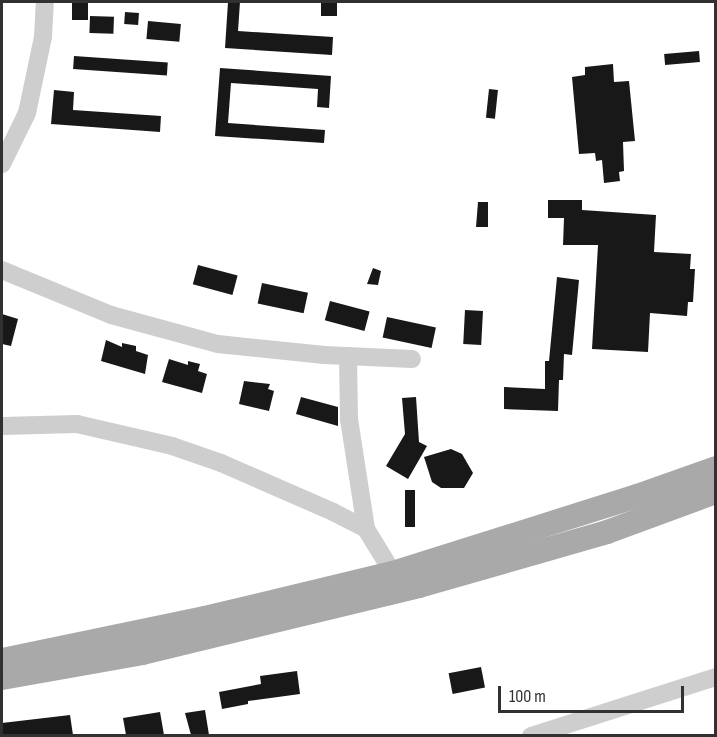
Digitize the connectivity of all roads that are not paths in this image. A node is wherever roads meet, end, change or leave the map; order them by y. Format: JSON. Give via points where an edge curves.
{"nodes":[{"id":1,"x":45,"y":2,"type":"edge"},
{"id":2,"x":2,"y":164,"type":"edge"},
{"id":3,"x":2,"y":270,"type":"edge"},
{"id":4,"x":348,"y":356,"type":"junction"},
{"id":5,"x":412,"y":359,"type":"dead end"},
{"id":6,"x":2,"y":426,"type":"edge"},
{"id":7,"x":713,"y":473,"type":"edge"},
{"id":8,"x":366,"y":529,"type":"junction"},
{"id":9,"x":393,"y":573,"type":"junction"},
{"id":10,"x":2,"y":660,"type":"edge"},
{"id":11,"x":716,"y":677,"type":"edge"},
{"id":12,"x":2,"y":678,"type":"edge"},
{"id":13,"x":531,"y":735,"type":"edge"}],
"edges":[{"from":1,"to":2,"type":"street","via":[[43,37],[27,113]]},
{"from":3,"to":4,"type":"street","via":[[111,315],[218,344]]},
{"from":4,"to":5,"type":"street"},
{"from":4,"to":8,"type":"street","via":[[349,419]]},
{"from":6,"to":8,"type":"street","via":[[76,424],[172,446],[221,463]]},
{"from":7,"to":9,"type":"main road"},
{"from":7,"to":12,"type":"main road","via":[[606,532],[419,586],[142,652]]},
{"from":8,"to":9,"type":"street"},
{"from":9,"to":10,"type":"main road","via":[[216,616]]},
{"from":11,"to":13,"type":"street"}]}
